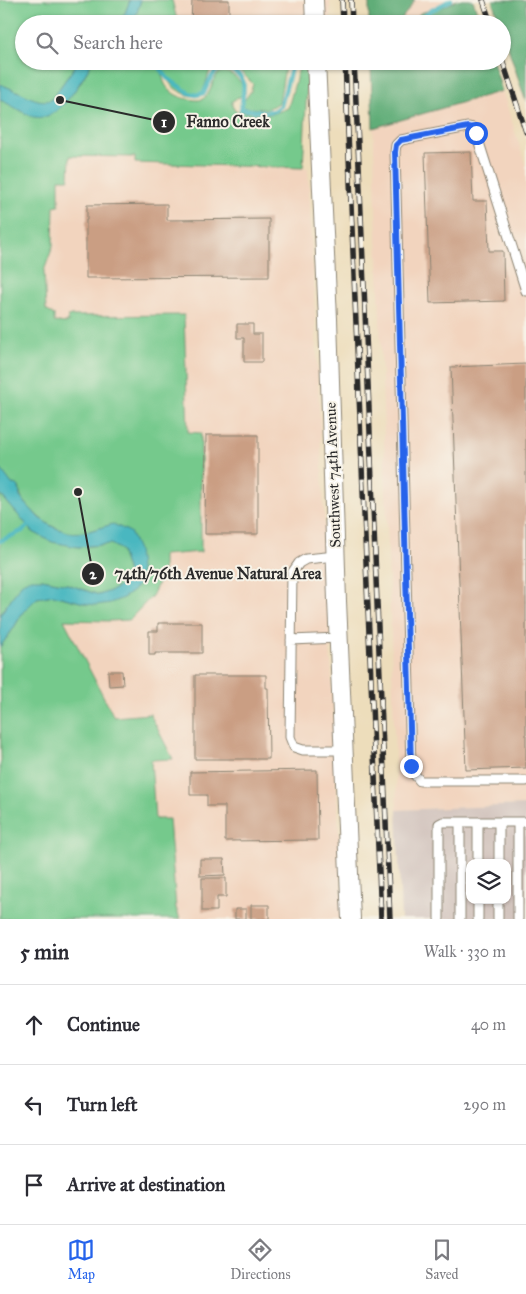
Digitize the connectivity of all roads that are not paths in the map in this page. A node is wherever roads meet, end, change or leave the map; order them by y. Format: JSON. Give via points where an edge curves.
{"nodes":[{"id":1,"x":314,"y":0,"type":"edge"},
{"id":2,"x":315,"y":15,"type":"edge"},
{"id":3,"x":316,"y":70,"type":"edge"},
{"id":4,"x":526,"y":291,"type":"edge"},
{"id":5,"x":336,"y":556,"type":"junction"},
{"id":6,"x":339,"y":638,"type":"junction"},
{"id":7,"x":291,"y":640,"type":"junction"},
{"id":8,"x":344,"y":750,"type":"junction"},
{"id":9,"x":526,"y":781,"type":"edge"},
{"id":10,"x":460,"y":822,"type":"junction"},
{"id":11,"x":478,"y":822,"type":"junction"},
{"id":12,"x":499,"y":822,"type":"junction"},
{"id":13,"x":522,"y":822,"type":"edge"},
{"id":14,"x":478,"y":859,"type":"edge"},
{"id":15,"x":498,"y":859,"type":"edge"},
{"id":16,"x":478,"y":904,"type":"edge"},
{"id":17,"x":498,"y":904,"type":"edge"},
{"id":18,"x":352,"y":919,"type":"edge"},
{"id":19,"x":439,"y":919,"type":"edge"},
{"id":20,"x":460,"y":919,"type":"edge"},
{"id":21,"x":478,"y":919,"type":"edge"},
{"id":22,"x":498,"y":919,"type":"edge"},
{"id":23,"x":518,"y":919,"type":"edge"}],
"edges":[{"from":1,"to":2,"type":"street"},
{"from":3,"to":5,"type":"street","name":"Southwest 74th Avenue"},
{"from":4,"to":9,"type":"lane","via":[[473,128],[401,140],[395,152],[411,766],[420,781]]},
{"from":5,"to":6,"type":"street","name":"Southwest 74th Avenue"},
{"from":5,"to":7,"type":"lane","via":[[306,559],[292,573]]},
{"from":6,"to":7,"type":"lane"},
{"from":6,"to":8,"type":"street","name":"Southwest 74th Avenue"},
{"from":7,"to":8,"type":"lane","via":[[290,737],[294,746],[303,750]]},
{"from":8,"to":18,"type":"street","name":"Southwest 74th Avenue"},
{"from":10,"to":11,"type":"lane"},
{"from":10,"to":19,"type":"lane","via":[[439,824]]},
{"from":10,"to":20,"type":"lane"},
{"from":11,"to":12,"type":"lane"},
{"from":11,"to":14,"type":"lane"},
{"from":12,"to":13,"type":"lane"},
{"from":12,"to":15,"type":"lane"},
{"from":13,"to":23,"type":"lane"},
{"from":16,"to":21,"type":"lane"},
{"from":17,"to":22,"type":"lane"}]}
